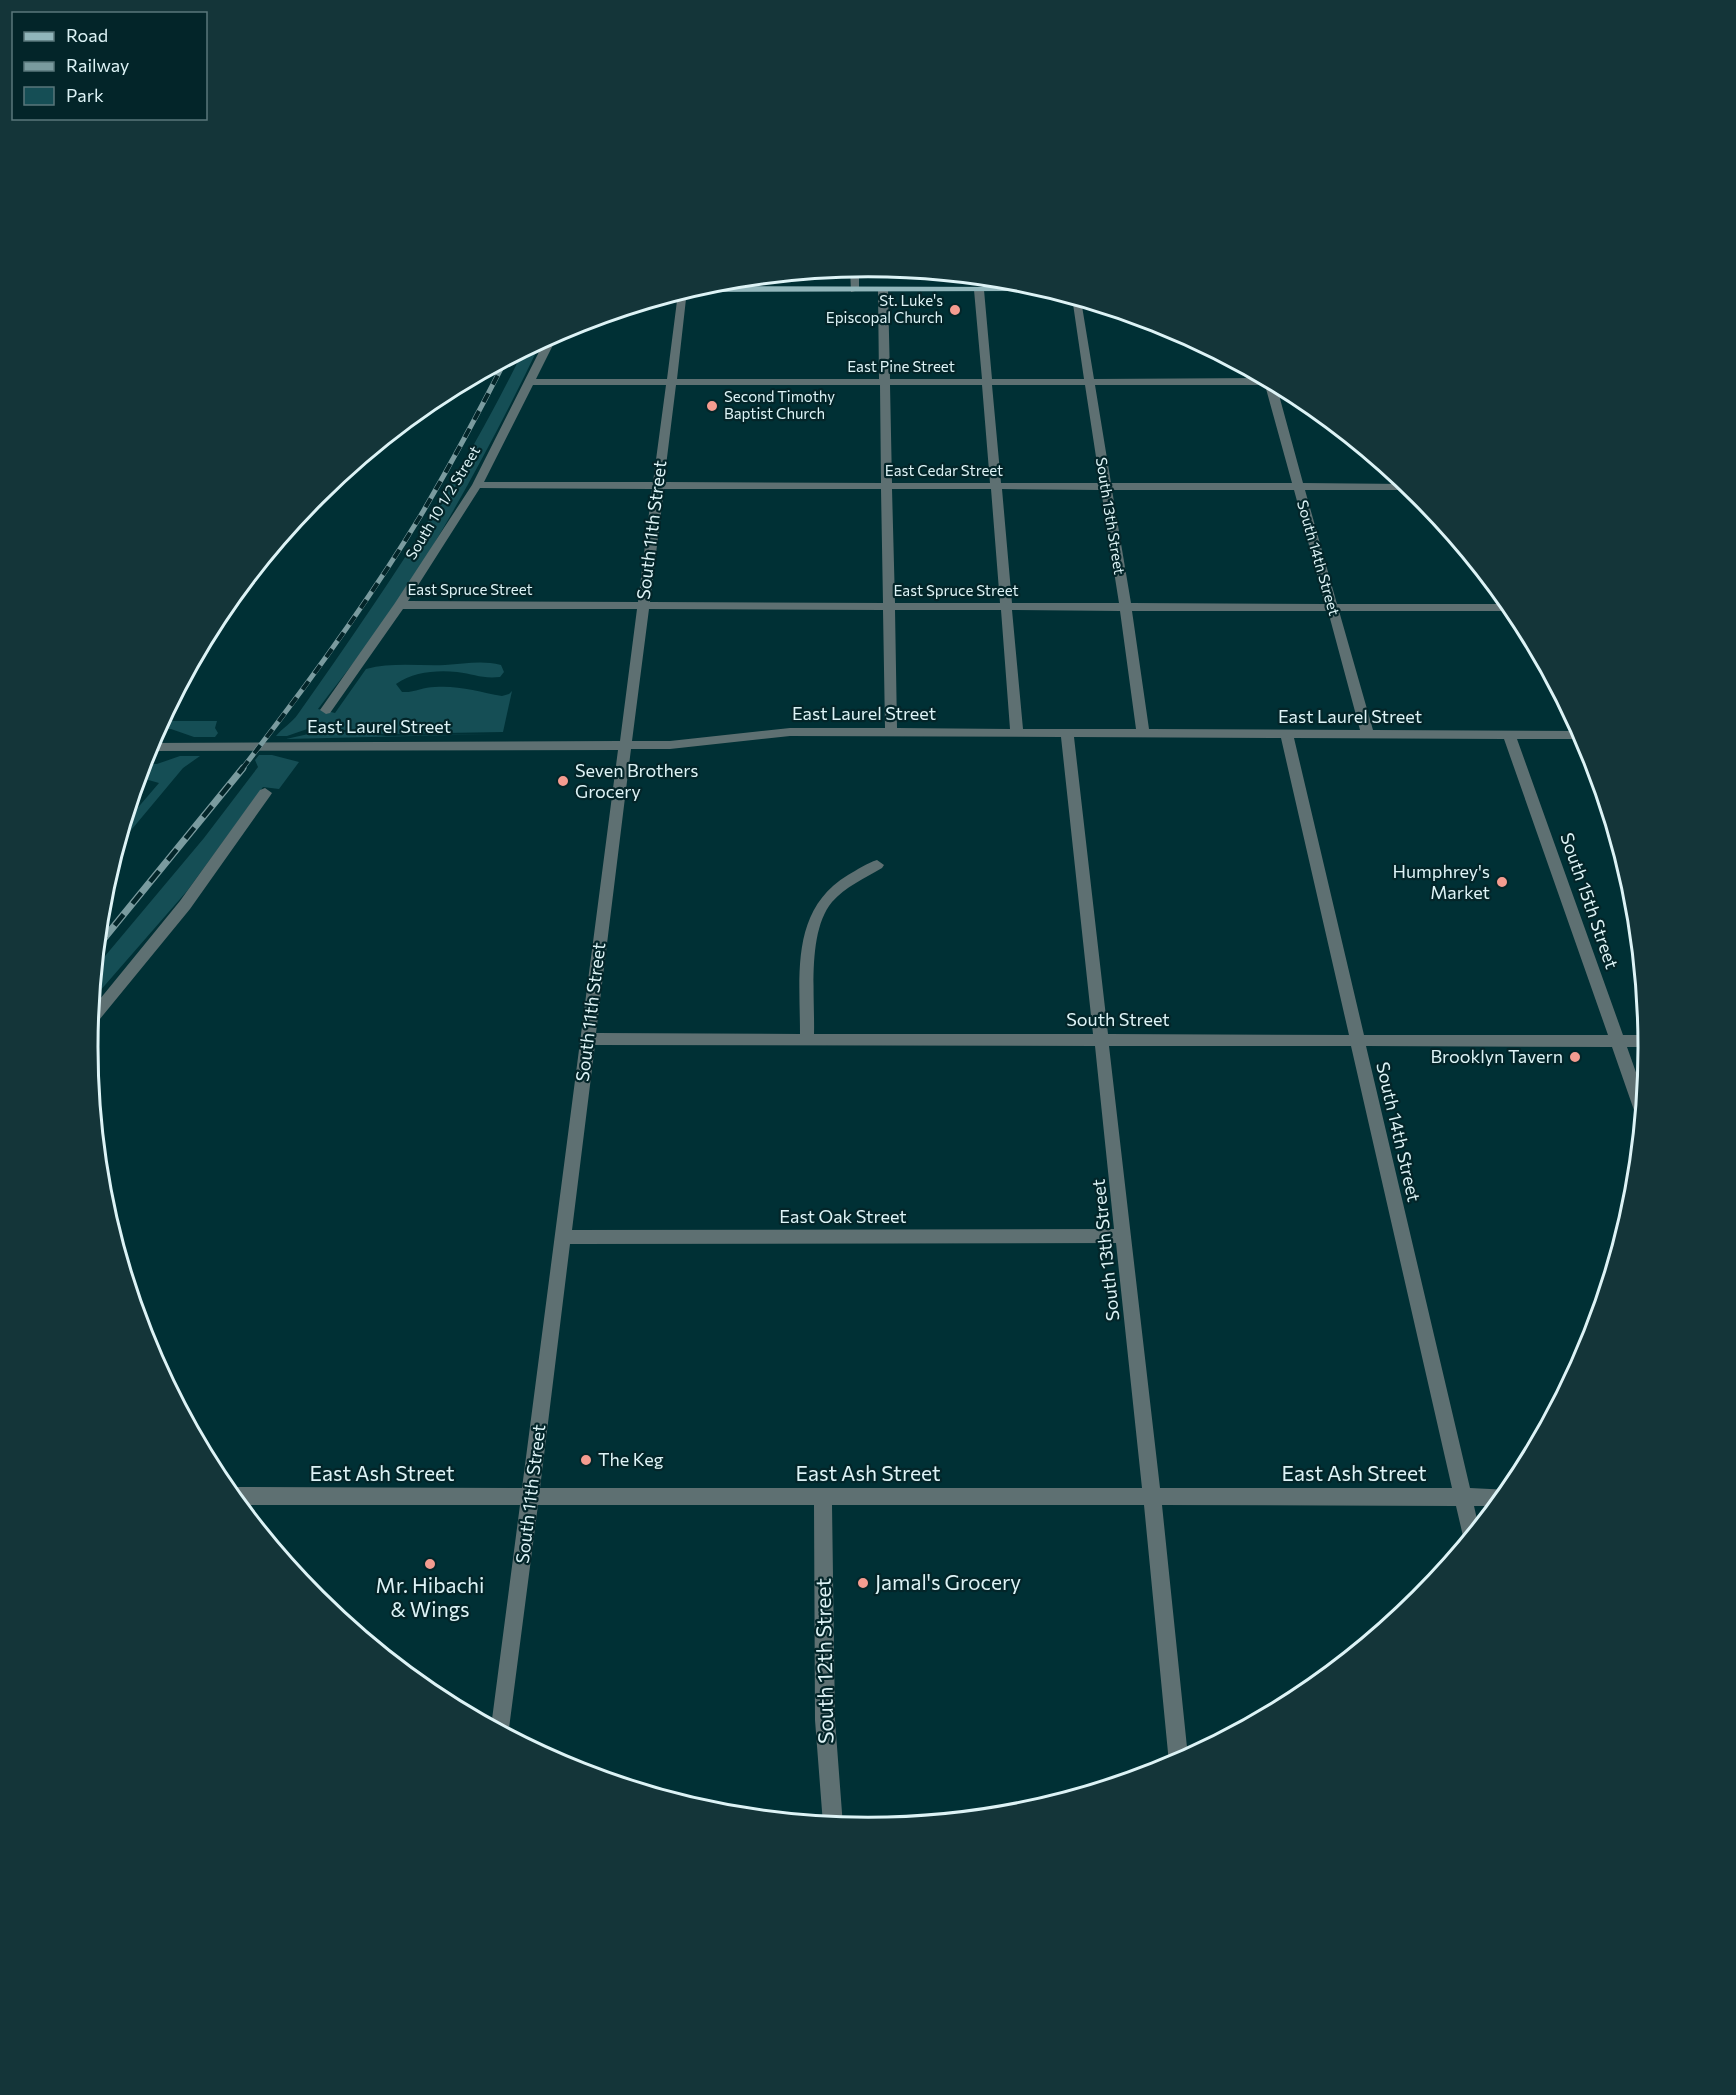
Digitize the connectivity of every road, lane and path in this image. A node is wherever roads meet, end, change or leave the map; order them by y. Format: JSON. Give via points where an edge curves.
{"nodes":[{"id":1,"x":855,"y":278,"type":"edge"},
{"id":2,"x":735,"y":289,"type":"edge"},
{"id":3,"x":854,"y":290,"type":"junction"},
{"id":4,"x":883,"y":290,"type":"junction"},
{"id":5,"x":979,"y":290,"type":"junction"},
{"id":6,"x":1006,"y":290,"type":"edge"},
{"id":7,"x":682,"y":300,"type":"edge"},
{"id":8,"x":1077,"y":306,"type":"edge"},
{"id":9,"x":547,"y":347,"type":"edge"},
{"id":10,"x":530,"y":382,"type":"junction"},
{"id":11,"x":671,"y":382,"type":"junction"},
{"id":12,"x":884,"y":382,"type":"junction"},
{"id":13,"x":986,"y":382,"type":"junction"},
{"id":14,"x":1088,"y":382,"type":"junction"},
{"id":15,"x":1256,"y":382,"type":"edge"},
{"id":16,"x":1273,"y":392,"type":"edge"},
{"id":17,"x":477,"y":485,"type":"junction"},
{"id":18,"x":658,"y":486,"type":"junction"},
{"id":19,"x":886,"y":486,"type":"junction"},
{"id":20,"x":996,"y":486,"type":"junction"},
{"id":21,"x":1106,"y":486,"type":"junction"},
{"id":22,"x":1298,"y":486,"type":"junction"},
{"id":23,"x":1396,"y":487,"type":"edge"},
{"id":24,"x":400,"y":605,"type":"junction"},
{"id":25,"x":642,"y":605,"type":"junction"},
{"id":26,"x":1006,"y":605,"type":"junction"},
{"id":27,"x":1125,"y":605,"type":"junction"},
{"id":28,"x":889,"y":606,"type":"junction"},
{"id":29,"x":1332,"y":606,"type":"junction"},
{"id":30,"x":1501,"y":608,"type":"edge"},
{"id":31,"x":326,"y":710,"type":"dead end"},
{"id":32,"x":891,"y":732,"type":"junction"},
{"id":33,"x":1017,"y":733,"type":"junction"},
{"id":34,"x":1067,"y":733,"type":"junction"},
{"id":35,"x":1143,"y":734,"type":"junction"},
{"id":36,"x":1287,"y":735,"type":"junction"},
{"id":37,"x":1368,"y":735,"type":"junction"},
{"id":38,"x":1509,"y":735,"type":"junction"},
{"id":39,"x":1572,"y":735,"type":"edge"},
{"id":40,"x":625,"y":745,"type":"junction"},
{"id":41,"x":159,"y":747,"type":"edge"},
{"id":42,"x":265,"y":793,"type":"dead end"},
{"id":43,"x":877,"y":865,"type":"dead end"},
{"id":44,"x":99,"y":1010,"type":"edge"},
{"id":45,"x":587,"y":1039,"type":"junction"},
{"id":46,"x":807,"y":1039,"type":"junction"},
{"id":47,"x":1102,"y":1039,"type":"junction"},
{"id":48,"x":1617,"y":1040,"type":"junction"},
{"id":49,"x":1357,"y":1041,"type":"junction"},
{"id":50,"x":1638,"y":1041,"type":"edge"},
{"id":51,"x":1637,"y":1098,"type":"edge"},
{"id":52,"x":1124,"y":1236,"type":"junction"},
{"id":53,"x":562,"y":1237,"type":"junction"},
{"id":54,"x":242,"y":1496,"type":"edge"},
{"id":55,"x":824,"y":1496,"type":"junction"},
{"id":56,"x":1463,"y":1496,"type":"junction"},
{"id":57,"x":530,"y":1497,"type":"junction"},
{"id":58,"x":1152,"y":1497,"type":"junction"},
{"id":59,"x":1494,"y":1497,"type":"edge"},
{"id":60,"x":1470,"y":1528,"type":"edge"},
{"id":61,"x":501,"y":1725,"type":"edge"},
{"id":62,"x":1178,"y":1753,"type":"edge"},
{"id":63,"x":832,"y":1817,"type":"edge"}],
"edges":[{"from":1,"to":3,"type":"street"},
{"from":2,"to":3,"type":"main road"},
{"from":3,"to":4,"type":"main road"},
{"from":4,"to":5,"type":"main road"},
{"from":4,"to":12,"type":"street"},
{"from":5,"to":6,"type":"main road"},
{"from":5,"to":13,"type":"street"},
{"from":7,"to":11,"type":"street","name":"South 11th Street"},
{"from":8,"to":14,"type":"street","name":"South 13th Street"},
{"from":9,"to":10,"type":"street","name":"South 10 1/2 Street"},
{"from":10,"to":11,"type":"street","name":"East Pine Street"},
{"from":10,"to":17,"type":"street","name":"South 10 1/2 Street"},
{"from":11,"to":12,"type":"street","name":"East Pine Street"},
{"from":11,"to":18,"type":"street","name":"South 11th Street"},
{"from":12,"to":13,"type":"street","name":"East Pine Street"},
{"from":12,"to":19,"type":"street"},
{"from":13,"to":14,"type":"street","name":"East Pine Street"},
{"from":13,"to":20,"type":"street"},
{"from":14,"to":15,"type":"street","name":"East Pine Street"},
{"from":14,"to":21,"type":"street","name":"South 13th Street"},
{"from":16,"to":22,"type":"street","name":"South 14th Street"},
{"from":17,"to":18,"type":"street","name":"East Cedar Street"},
{"from":17,"to":24,"type":"street","name":"South 10 1/2 Street"},
{"from":18,"to":19,"type":"street","name":"East Cedar Street"},
{"from":18,"to":25,"type":"street","name":"South 11th Street"},
{"from":19,"to":20,"type":"street","name":"East Cedar Street"},
{"from":19,"to":28,"type":"street"},
{"from":20,"to":21,"type":"street","name":"East Cedar Street"},
{"from":20,"to":26,"type":"street"},
{"from":21,"to":22,"type":"street","name":"East Cedar Street"},
{"from":21,"to":27,"type":"street","name":"South 13th Street"},
{"from":22,"to":23,"type":"street","name":"East Cedar Street"},
{"from":22,"to":29,"type":"street","name":"South 14th Street"},
{"from":24,"to":25,"type":"street","name":"East Spruce Street"},
{"from":24,"to":31,"type":"street","name":"South 10 1/2 Street"},
{"from":25,"to":28,"type":"street","name":"East Spruce Street"},
{"from":25,"to":40,"type":"street","name":"South 11th Street"},
{"from":26,"to":27,"type":"street","name":"East Spruce Street"},
{"from":26,"to":28,"type":"street","name":"East Spruce Street"},
{"from":26,"to":33,"type":"street"},
{"from":27,"to":29,"type":"street","name":"East Spruce Street"},
{"from":27,"to":35,"type":"street","name":"South 13th Street"},
{"from":28,"to":32,"type":"street"},
{"from":29,"to":30,"type":"street","name":"East Spruce Street"},
{"from":29,"to":37,"type":"street","name":"South 14th Street"},
{"from":32,"to":33,"type":"street","name":"East Laurel Street"},
{"from":32,"to":40,"type":"street","name":"East Laurel Street","via":[[790,732],[696,743]]},
{"from":33,"to":34,"type":"street","name":"East Laurel Street"},
{"from":34,"to":35,"type":"street","name":"East Laurel Street"},
{"from":34,"to":47,"type":"street","name":"South 13th Street"},
{"from":35,"to":36,"type":"street","name":"East Laurel Street"},
{"from":36,"to":37,"type":"street","name":"East Laurel Street"},
{"from":36,"to":49,"type":"street","name":"South 14th Street"},
{"from":37,"to":38,"type":"street","name":"East Laurel Street"},
{"from":38,"to":39,"type":"street","name":"East Laurel Street"},
{"from":38,"to":48,"type":"street","name":"South 15th Street"},
{"from":40,"to":41,"type":"street","name":"East Laurel Street"},
{"from":40,"to":45,"type":"street","name":"South 11th Street"},
{"from":42,"to":44,"type":"street","via":[[185,905]]},
{"from":43,"to":46,"type":"street","via":[[838,890],[822,905],[812,925],[808,946]]},
{"from":45,"to":46,"type":"street","name":"South Street"},
{"from":45,"to":53,"type":"street","name":"South 11th Street"},
{"from":46,"to":47,"type":"street","name":"South Street"},
{"from":47,"to":49,"type":"street","name":"South Street"},
{"from":47,"to":52,"type":"street","name":"South 13th Street"},
{"from":48,"to":49,"type":"street","name":"South Street"},
{"from":48,"to":50,"type":"street","name":"South Street"},
{"from":48,"to":51,"type":"street","name":"South 15th Street"},
{"from":49,"to":56,"type":"street","name":"South 14th Street"},
{"from":52,"to":53,"type":"street","name":"East Oak Street"},
{"from":52,"to":58,"type":"street","name":"South 13th Street"},
{"from":53,"to":57,"type":"street","name":"South 11th Street"},
{"from":54,"to":57,"type":"street","name":"East Ash Street"},
{"from":55,"to":57,"type":"street","name":"East Ash Street"},
{"from":55,"to":58,"type":"street","name":"East Ash Street"},
{"from":55,"to":63,"type":"street","name":"South 12th Street","via":[[825,1720]]},
{"from":56,"to":58,"type":"street","name":"East Ash Street"},
{"from":56,"to":59,"type":"street","name":"East Ash Street"},
{"from":56,"to":60,"type":"street","name":"South 14th Street"},
{"from":57,"to":61,"type":"street","name":"South 11th Street"},
{"from":58,"to":62,"type":"street","name":"South 13th Street"}]}
